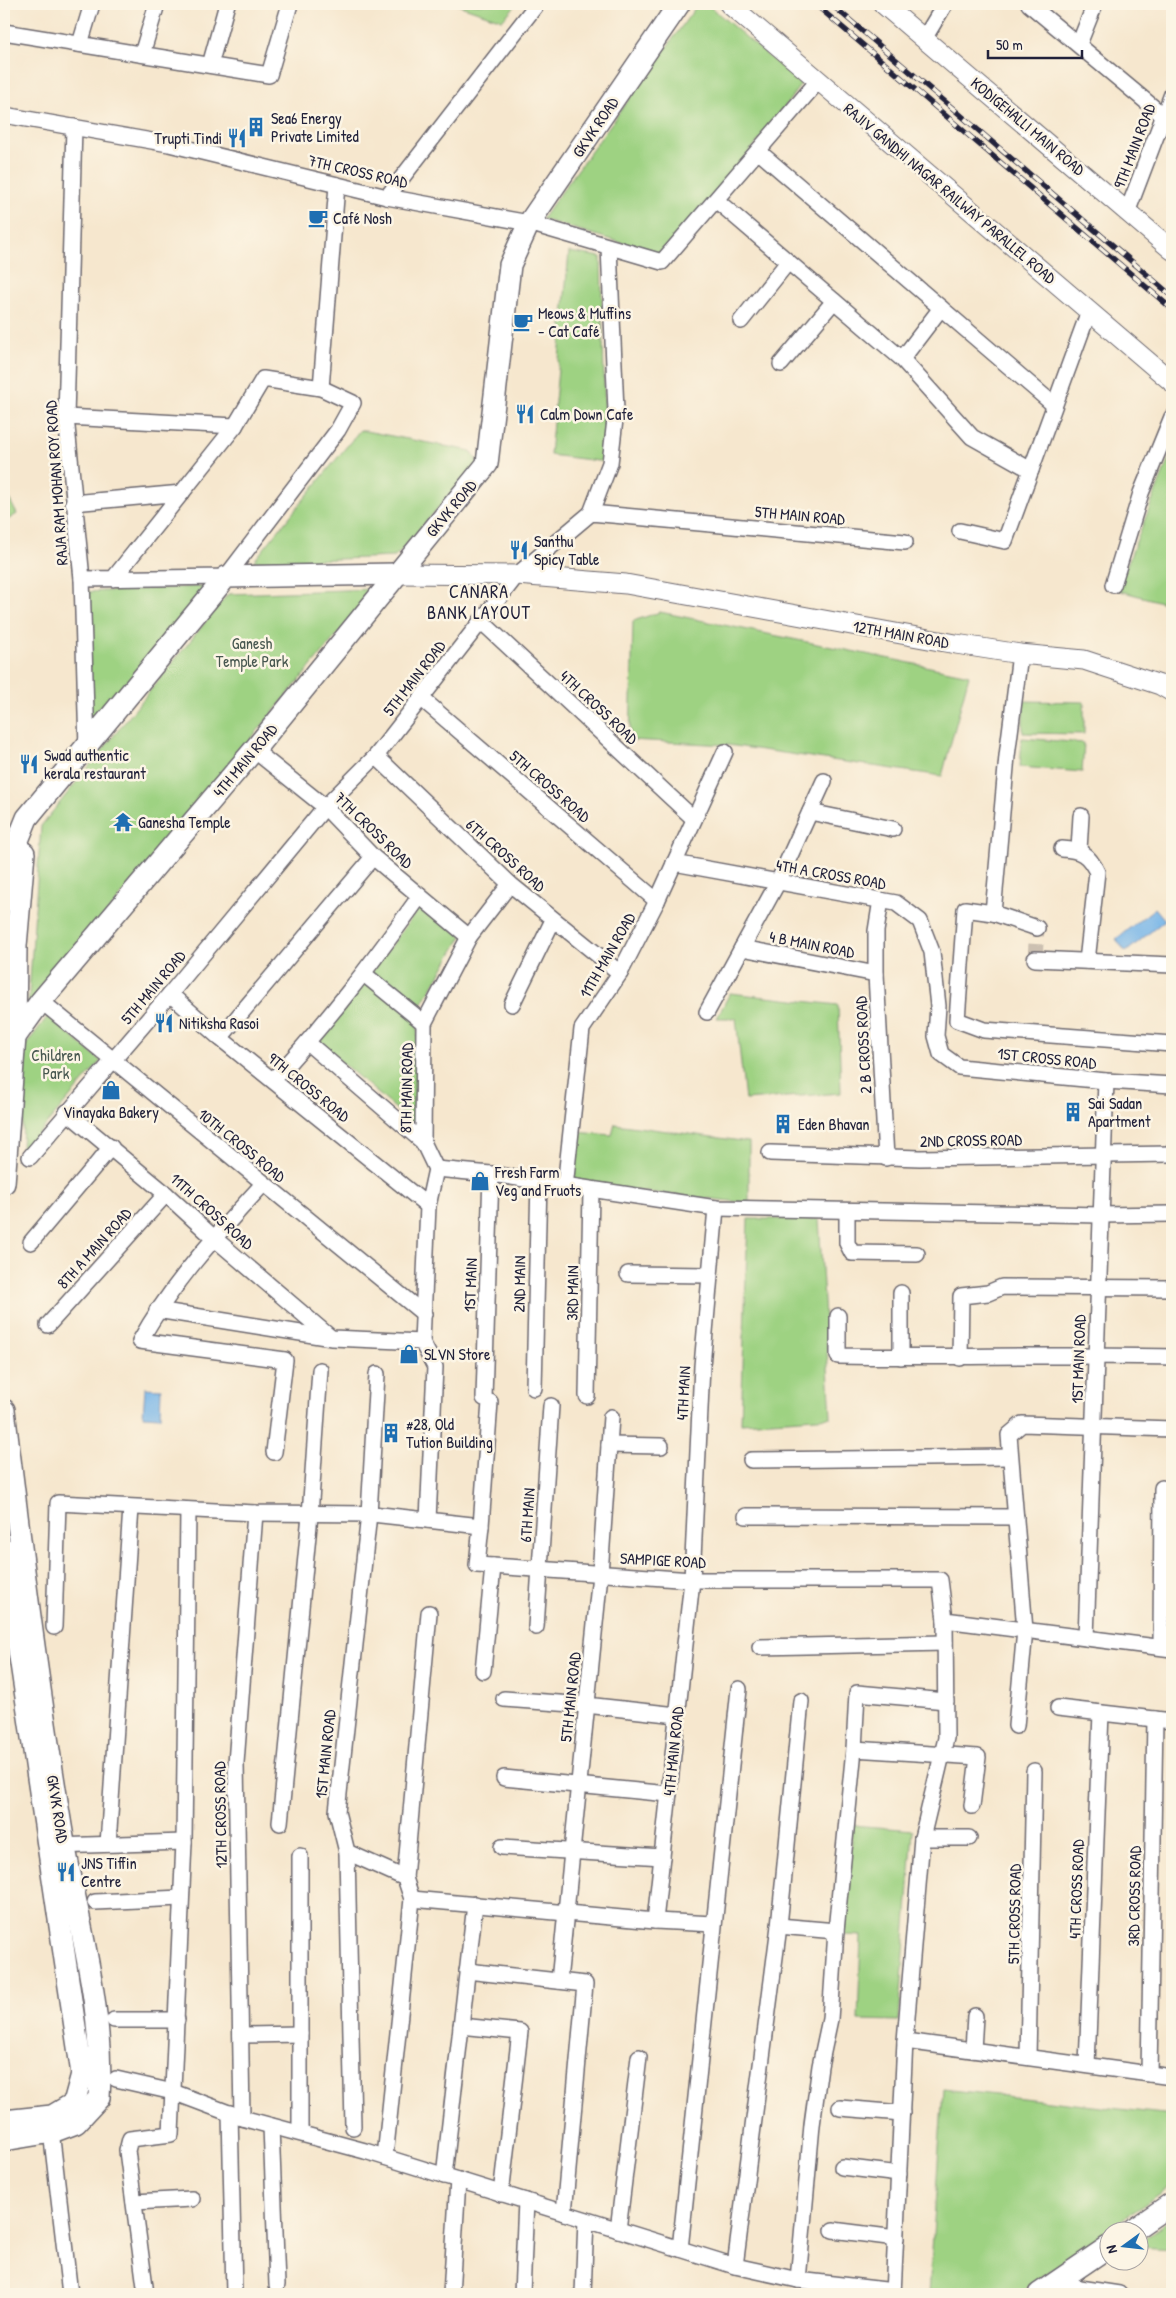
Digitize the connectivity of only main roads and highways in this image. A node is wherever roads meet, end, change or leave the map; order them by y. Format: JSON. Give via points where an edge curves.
{"nodes":[{"id":1,"x":679,"y":4,"type":"edge"},
{"id":2,"x":397,"y":574,"type":"junction"},
{"id":3,"x":27,"y":818,"type":"junction"},
{"id":4,"x":4,"y":901,"type":"edge"},
{"id":5,"x":15,"y":1037,"type":"junction"},
{"id":6,"x":8,"y":1061,"type":"edge"},
{"id":7,"x":4,"y":1182,"type":"edge"},
{"id":8,"x":4,"y":1410,"type":"edge"},
{"id":9,"x":10,"y":1509,"type":"edge"},
{"id":10,"x":4,"y":1549,"type":"edge"},
{"id":11,"x":55,"y":1846,"type":"junction"},
{"id":12,"x":4,"y":2121,"type":"edge"},
{"id":13,"x":51,"y":2124,"type":"junction"},
{"id":14,"x":4,"y":2140,"type":"edge"},
{"id":15,"x":1172,"y":2204,"type":"edge"},
{"id":16,"x":1148,"y":2220,"type":"edge"},
{"id":17,"x":1098,"y":2254,"type":"edge"},
{"id":18,"x":1047,"y":2289,"type":"edge"}],
"edges":[{"from":1,"to":2,"type":"main road","name":"GKVK ROAD","via":[[529,223],[510,265],[487,464]]},
{"from":2,"to":3,"type":"main road","via":[[226,577]]},
{"from":2,"to":5,"type":"main road","name":"4TH MAIN ROAD","via":[[254,750],[41,1001]]},
{"from":3,"to":4,"type":"main road","via":[[10,860]]},
{"from":3,"to":5,"type":"main road","via":[[16,946]]},
{"from":5,"to":6,"type":"main road"},
{"from":6,"to":7,"type":"main road"},
{"from":8,"to":9,"type":"main road","name":"GKVK ROAD"},
{"from":9,"to":11,"type":"main road","name":"GKVK ROAD","via":[[51,1767]]},
{"from":10,"to":11,"type":"main road","name":"GKVK ROAD"},
{"from":11,"to":13,"type":"main road","name":"GKVK ROAD","via":[[82,2074],[74,2103]]},
{"from":12,"to":13,"type":"main road","name":"GKVK ROAD"},
{"from":13,"to":14,"type":"main road","name":"GKVK ROAD"},
{"from":15,"to":16,"type":"main road"},
{"from":17,"to":18,"type":"main road"}]}
